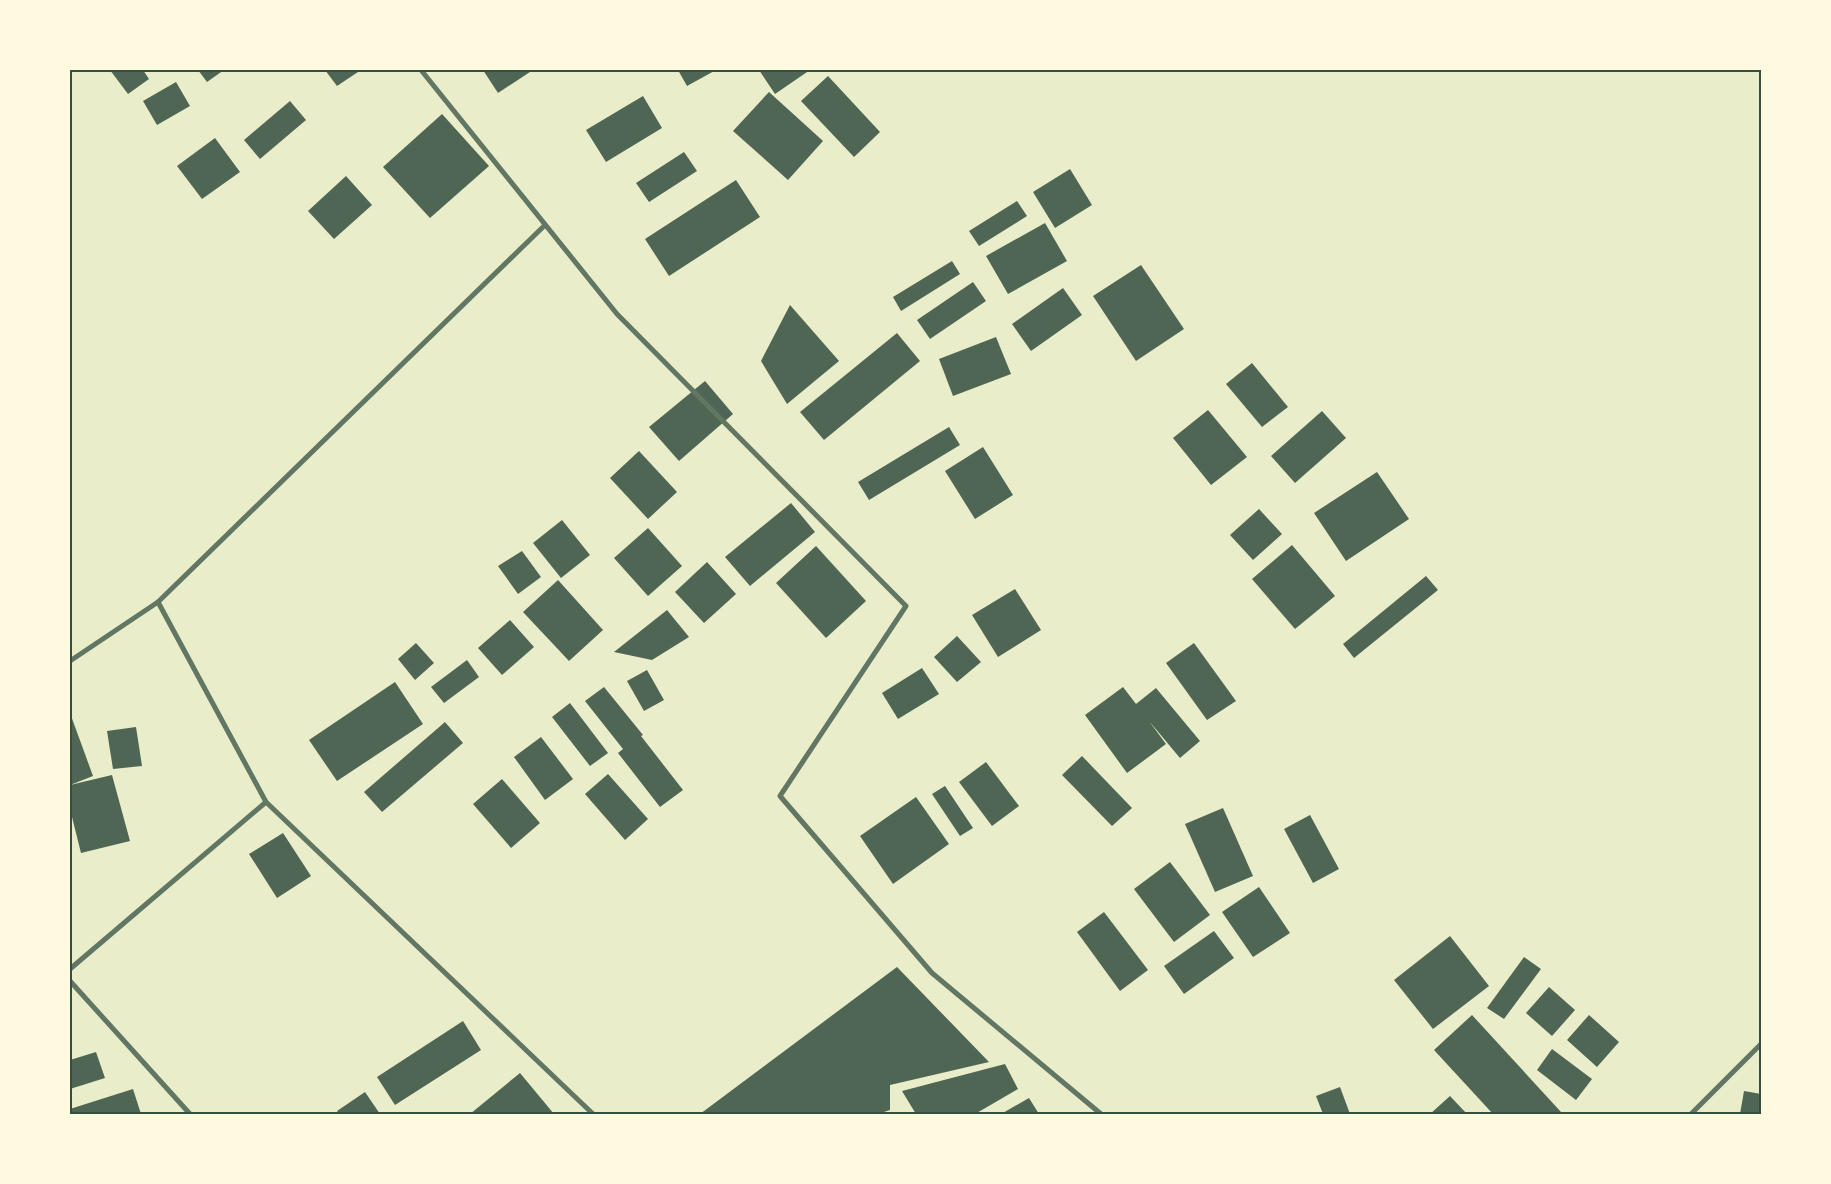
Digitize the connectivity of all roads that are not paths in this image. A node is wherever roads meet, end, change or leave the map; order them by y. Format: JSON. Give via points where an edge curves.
{"nodes":[{"id":1,"x":421,"y":70,"type":"edge"},
{"id":2,"x":545,"y":225,"type":"junction"},
{"id":3,"x":158,"y":602,"type":"junction"},
{"id":4,"x":70,"y":661,"type":"edge"},
{"id":5,"x":266,"y":802,"type":"junction"},
{"id":6,"x":70,"y":969,"type":"edge"},
{"id":7,"x":70,"y":981,"type":"edge"},
{"id":8,"x":1761,"y":1044,"type":"edge"},
{"id":9,"x":190,"y":1114,"type":"edge"},
{"id":10,"x":593,"y":1114,"type":"edge"},
{"id":11,"x":1101,"y":1114,"type":"edge"},
{"id":12,"x":1691,"y":1114,"type":"edge"}],
"edges":[{"from":1,"to":2,"type":"street"},
{"from":2,"to":3,"type":"street"},
{"from":2,"to":11,"type":"street","via":[[617,314],[906,606],[780,796],[932,972]]},
{"from":3,"to":4,"type":"street"},
{"from":3,"to":5,"type":"street"},
{"from":5,"to":6,"type":"street"},
{"from":5,"to":10,"type":"street"},
{"from":7,"to":9,"type":"street"},
{"from":8,"to":12,"type":"street"}]}
